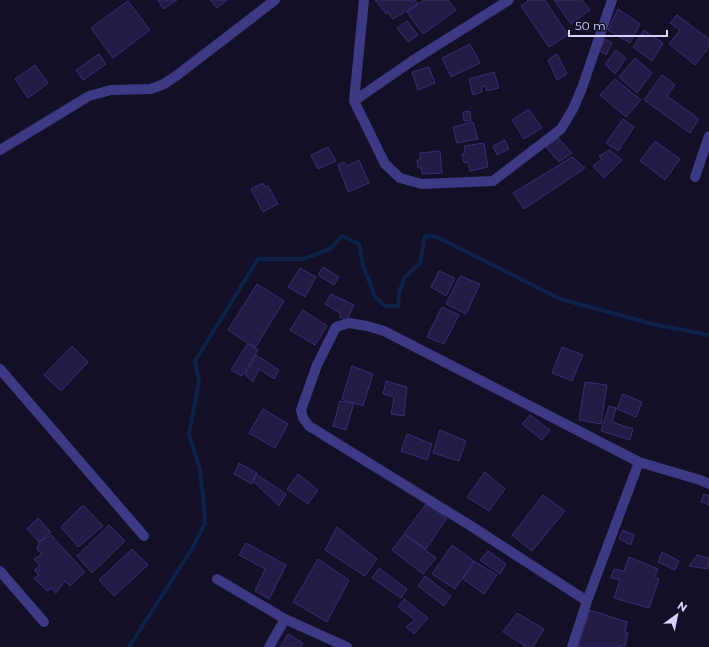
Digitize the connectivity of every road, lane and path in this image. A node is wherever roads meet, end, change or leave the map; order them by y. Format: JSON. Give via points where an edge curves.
{"nodes":[{"id":1,"x":275,"y":0,"type":"edge"},
{"id":2,"x":364,"y":0,"type":"edge"},
{"id":3,"x":509,"y":0,"type":"edge"},
{"id":4,"x":612,"y":0,"type":"edge"},
{"id":5,"x":354,"y":101,"type":"junction"},
{"id":6,"x":709,"y":136,"type":"edge"},
{"id":7,"x":0,"y":150,"type":"edge"},
{"id":8,"x":695,"y":177,"type":"dead end"},
{"id":9,"x":1,"y":372,"type":"edge"},
{"id":10,"x":639,"y":462,"type":"junction"},
{"id":11,"x":709,"y":474,"type":"edge"},
{"id":12,"x":704,"y":482,"type":"edge"},
{"id":13,"x":144,"y":536,"type":"dead end"},
{"id":14,"x":0,"y":571,"type":"edge"},
{"id":15,"x":217,"y":579,"type":"dead end"},
{"id":16,"x":587,"y":601,"type":"junction"},
{"id":17,"x":286,"y":619,"type":"junction"},
{"id":18,"x":44,"y":622,"type":"dead end"},
{"id":19,"x":269,"y":647,"type":"edge"},
{"id":20,"x":348,"y":647,"type":"edge"},
{"id":21,"x":572,"y":647,"type":"edge"}],
"edges":[{"from":1,"to":7,"type":"street","via":[[164,84],[151,89],[111,90],[89,96]]},
{"from":2,"to":5,"type":"street"},
{"from":3,"to":5,"type":"street"},
{"from":4,"to":5,"type":"street","via":[[582,88],[560,129],[493,181],[422,184],[400,178],[385,164]]},
{"from":6,"to":8,"type":"street"},
{"from":9,"to":13,"type":"street"},
{"from":10,"to":12,"type":"street"},
{"from":10,"to":16,"type":"street"},
{"from":10,"to":16,"type":"street","via":[[384,331],[368,326],[349,323],[336,327],[317,365],[301,410],[309,426]]},
{"from":11,"to":12,"type":"street"},
{"from":14,"to":18,"type":"street"},
{"from":15,"to":17,"type":"street"},
{"from":16,"to":21,"type":"street"},
{"from":17,"to":19,"type":"street"},
{"from":17,"to":20,"type":"street"}]}
